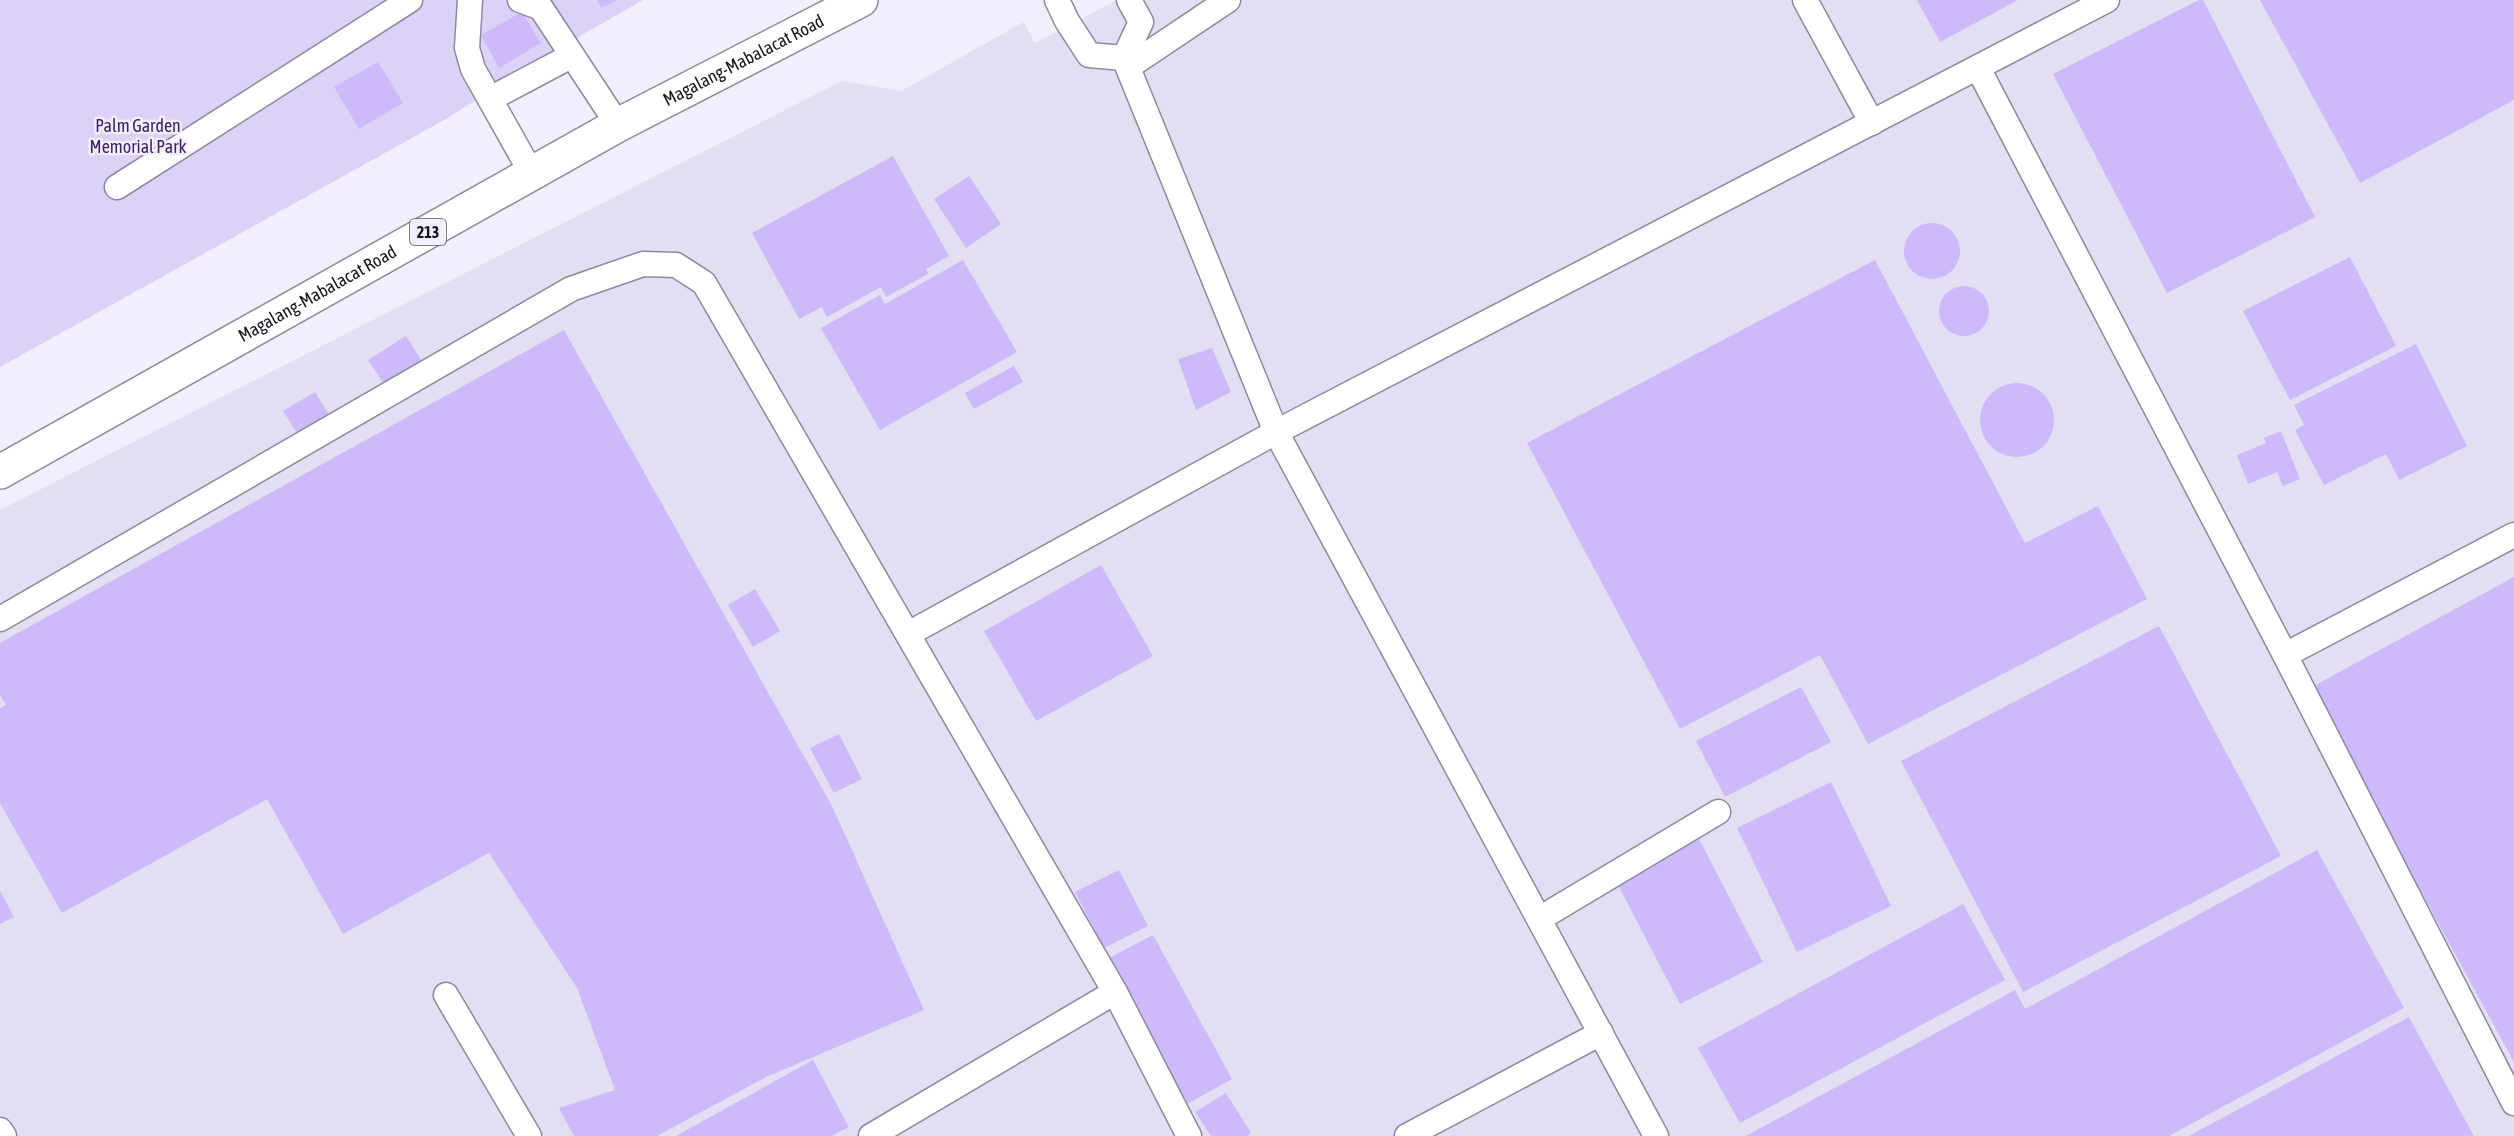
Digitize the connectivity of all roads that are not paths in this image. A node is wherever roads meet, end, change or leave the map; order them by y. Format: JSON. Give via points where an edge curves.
{"nodes":[{"id":1,"x":410,"y":0,"type":"edge"},
{"id":2,"x":470,"y":0,"type":"edge"},
{"id":3,"x":520,"y":0,"type":"edge"},
{"id":4,"x":861,"y":0,"type":"edge"},
{"id":5,"x":1057,"y":0,"type":"edge"},
{"id":6,"x":1129,"y":0,"type":"edge"},
{"id":7,"x":1228,"y":0,"type":"edge"},
{"id":8,"x":1805,"y":0,"type":"edge"},
{"id":9,"x":2107,"y":0,"type":"edge"},
{"id":10,"x":571,"y":56,"type":"junction"},
{"id":11,"x":1126,"y":62,"type":"junction"},
{"id":12,"x":1978,"y":68,"type":"junction"},
{"id":13,"x":490,"y":99,"type":"junction"},
{"id":14,"x":1872,"y":123,"type":"junction"},
{"id":15,"x":618,"y":125,"type":"junction"},
{"id":16,"x":532,"y":174,"type":"junction"},
{"id":17,"x":117,"y":187,"type":"dead end"},
{"id":18,"x":1276,"y":432,"type":"junction"},
{"id":19,"x":0,"y":472,"type":"edge"},
{"id":20,"x":2514,"y":535,"type":"edge"},
{"id":21,"x":0,"y":619,"type":"edge"},
{"id":22,"x":908,"y":634,"type":"junction"},
{"id":23,"x":2285,"y":655,"type":"junction"},
{"id":24,"x":1718,"y":812,"type":"dead end"},
{"id":25,"x":1539,"y":919,"type":"junction"},
{"id":26,"x":1115,"y":992,"type":"junction"},
{"id":27,"x":447,"y":994,"type":"dead end"},
{"id":28,"x":1601,"y":1033,"type":"junction"},
{"id":29,"x":2514,"y":1103,"type":"edge"},
{"id":30,"x":529,"y":1136,"type":"edge"},
{"id":31,"x":871,"y":1136,"type":"edge"},
{"id":32,"x":1189,"y":1136,"type":"edge"},
{"id":33,"x":1407,"y":1136,"type":"edge"},
{"id":34,"x":1656,"y":1136,"type":"edge"}],
"edges":[{"from":1,"to":17,"type":"lane"},
{"from":2,"to":13,"type":"lane","via":[[467,48],[473,69]]},
{"from":3,"to":10,"type":"lane","via":[[541,8]]},
{"from":4,"to":15,"type":"main road","name":"Magalang-Mabalacat Road","number":"213"},
{"from":5,"to":11,"type":"lane","via":[[1089,56]]},
{"from":6,"to":11,"type":"lane","via":[[1141,22]]},
{"from":7,"to":11,"type":"lane"},
{"from":8,"to":14,"type":"lane"},
{"from":9,"to":12,"type":"lane"},
{"from":10,"to":13,"type":"lane"},
{"from":10,"to":15,"type":"lane"},
{"from":11,"to":18,"type":"lane"},
{"from":12,"to":14,"type":"lane"},
{"from":12,"to":23,"type":"lane"},
{"from":13,"to":16,"type":"lane"},
{"from":14,"to":18,"type":"lane"},
{"from":15,"to":16,"type":"main road","name":"Magalang-Mabalacat Road","number":"213"},
{"from":16,"to":19,"type":"main road","name":"Magalang-Mabalacat Road","number":"213"},
{"from":18,"to":22,"type":"lane"},
{"from":18,"to":25,"type":"lane"},
{"from":20,"to":23,"type":"lane"},
{"from":21,"to":22,"type":"lane","via":[[571,289],[643,264],[676,265],[704,283]]},
{"from":22,"to":26,"type":"lane"},
{"from":23,"to":29,"type":"lane"},
{"from":24,"to":25,"type":"lane"},
{"from":25,"to":28,"type":"lane"},
{"from":26,"to":31,"type":"lane"},
{"from":26,"to":32,"type":"lane"},
{"from":27,"to":30,"type":"lane"},
{"from":28,"to":33,"type":"lane"},
{"from":28,"to":34,"type":"lane"}]}
